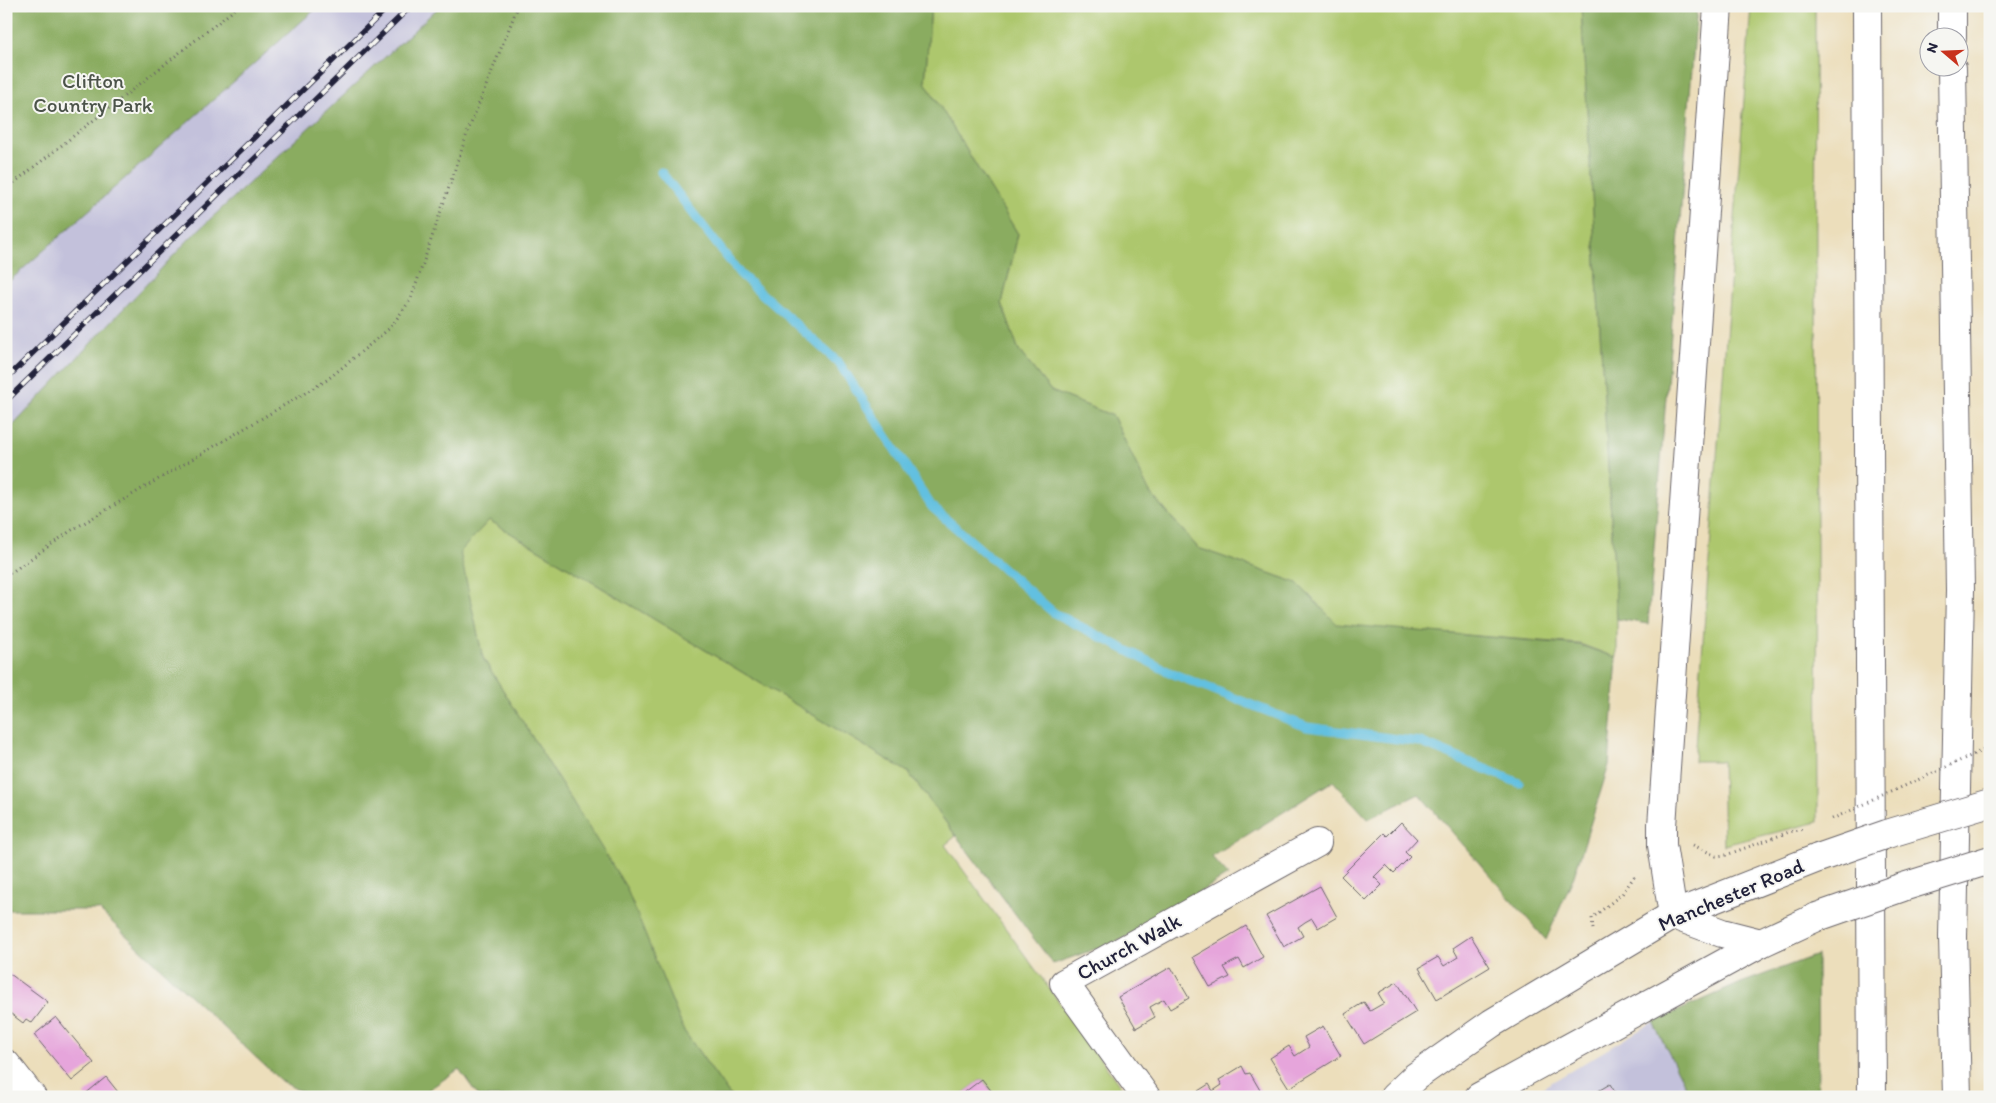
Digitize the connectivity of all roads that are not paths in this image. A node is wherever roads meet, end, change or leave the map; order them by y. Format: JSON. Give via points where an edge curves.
{"nodes":[{"id":1,"x":1718,"y":6,"type":"edge"},
{"id":2,"x":1867,"y":6,"type":"edge"},
{"id":3,"x":1952,"y":6,"type":"edge"},
{"id":4,"x":1952,"y":28,"type":"edge"},
{"id":5,"x":1952,"y":78,"type":"edge"},
{"id":6,"x":1990,"y":803,"type":"edge"},
{"id":7,"x":1317,"y":843,"type":"dead end"},
{"id":8,"x":1990,"y":860,"type":"edge"},
{"id":9,"x":1673,"y":915,"type":"junction"},
{"id":10,"x":1761,"y":943,"type":"junction"},
{"id":11,"x":6,"y":1064,"type":"edge"},
{"id":12,"x":32,"y":1097,"type":"edge"},
{"id":13,"x":1146,"y":1097,"type":"edge"},
{"id":14,"x":1394,"y":1097,"type":"edge"},
{"id":15,"x":1479,"y":1097,"type":"edge"},
{"id":16,"x":1872,"y":1097,"type":"edge"},
{"id":17,"x":1957,"y":1097,"type":"edge"}],
"edges":[{"from":1,"to":9,"type":"main road","via":[[1662,826]]},
{"from":2,"to":16,"type":"main road"},
{"from":3,"to":4,"type":"main road"},
{"from":5,"to":17,"type":"main road","via":[[1960,590],[1953,937]]},
{"from":6,"to":9,"type":"main road","name":"Manchester Road","bridge":true,"via":[[1818,858]]},
{"from":7,"to":13,"type":"main road","name":"Church Walk","via":[[1064,983]]},
{"from":8,"to":10,"type":"main road","bridge":true,"via":[[1817,917]]},
{"from":9,"to":10,"type":"main road"},
{"from":9,"to":14,"type":"main road","name":"Manchester Road","via":[[1492,1023],[1416,1077]]},
{"from":10,"to":15,"type":"main road"},
{"from":11,"to":12,"type":"main road"}]}
